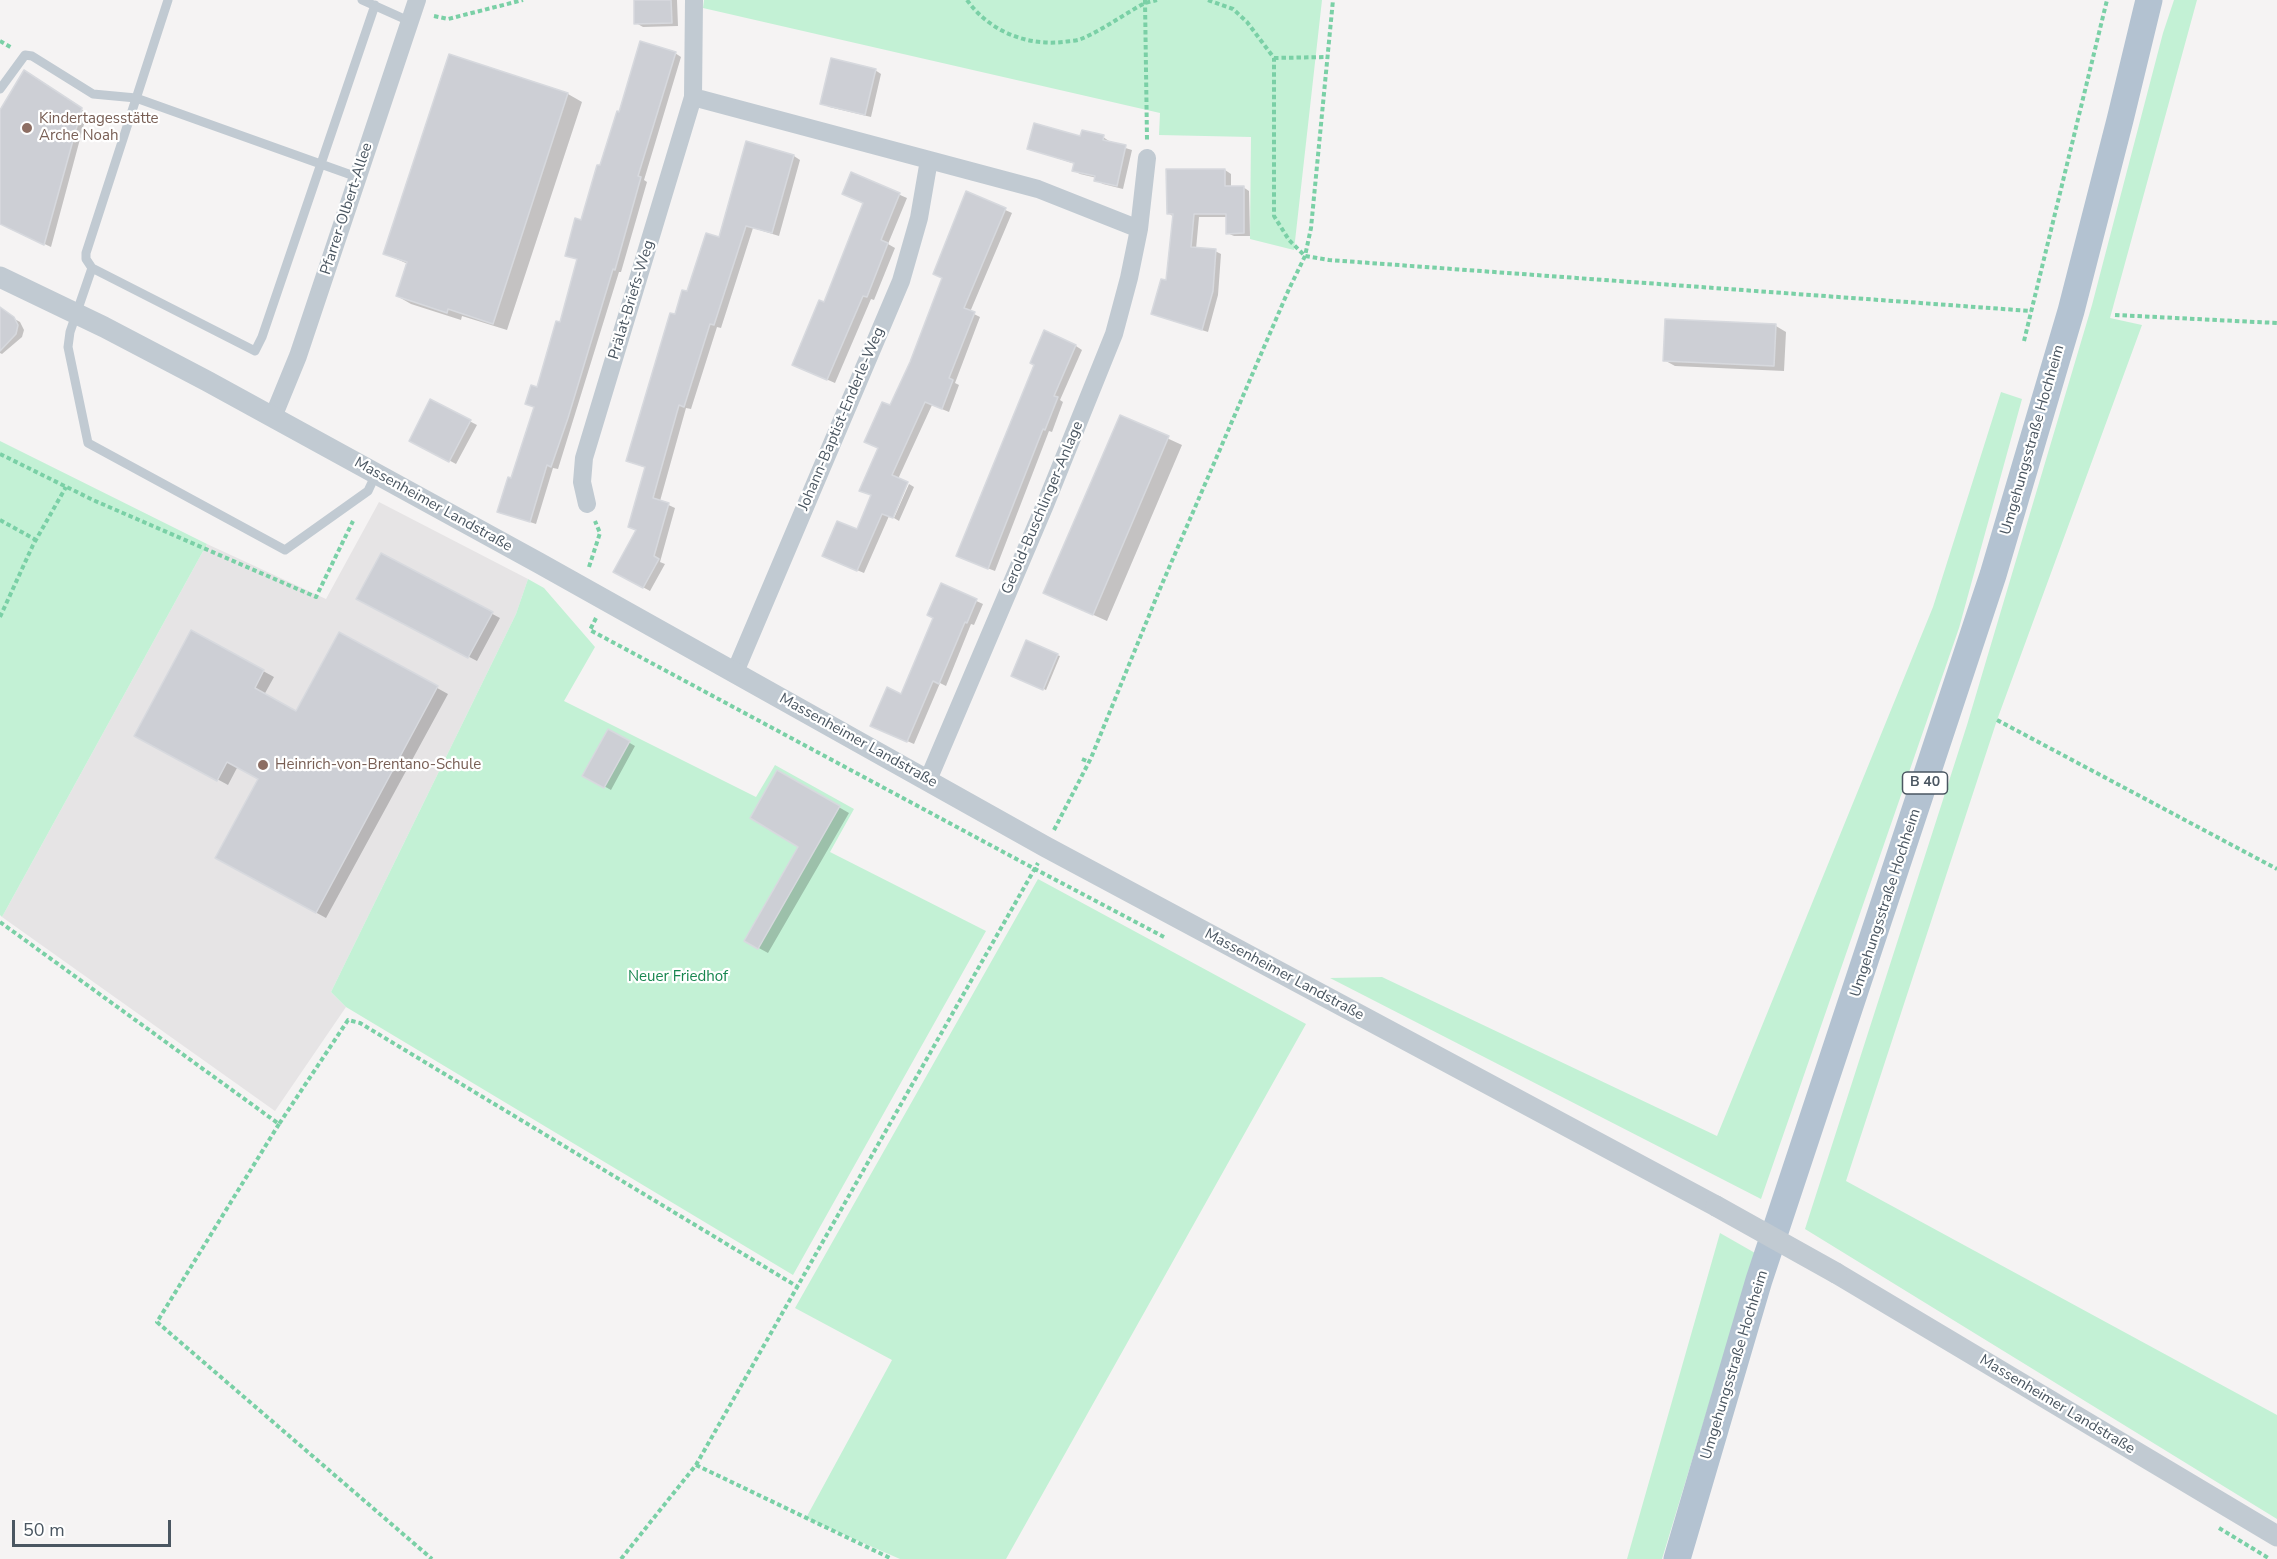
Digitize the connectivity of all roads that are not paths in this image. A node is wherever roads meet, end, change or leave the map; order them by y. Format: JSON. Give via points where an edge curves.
{"nodes":[{"id":1,"x":168,"y":0,"type":"edge"},
{"id":2,"x":362,"y":0,"type":"edge"},
{"id":3,"x":417,"y":0,"type":"edge"},
{"id":4,"x":694,"y":0,"type":"edge"},
{"id":5,"x":2149,"y":0,"type":"edge"},
{"id":6,"x":375,"y":5,"type":"junction"},
{"id":7,"x":409,"y":21,"type":"junction"},
{"id":8,"x":0,"y":89,"type":"edge"},
{"id":9,"x":693,"y":97,"type":"junction"},
{"id":10,"x":136,"y":98,"type":"junction"},
{"id":11,"x":1147,"y":158,"type":"road end"},
{"id":12,"x":929,"y":160,"type":"junction"},
{"id":13,"x":321,"y":164,"type":"junction"},
{"id":14,"x":357,"y":177,"type":"junction"},
{"id":15,"x":1138,"y":229,"type":"junction"},
{"id":16,"x":92,"y":268,"type":"junction"},
{"id":17,"x":0,"y":277,"type":"edge"},
{"id":18,"x":77,"y":313,"type":"junction"},
{"id":19,"x":273,"y":417,"type":"junction"},
{"id":20,"x":372,"y":482,"type":"junction"},
{"id":21,"x":587,"y":504,"type":"road end"},
{"id":22,"x":735,"y":672,"type":"junction"},
{"id":23,"x":928,"y":780,"type":"junction"},
{"id":24,"x":2277,"y":1536,"type":"edge"},
{"id":25,"x":1677,"y":1559,"type":"edge"}],
"edges":[{"from":1,"to":10,"type":"lane"},
{"from":2,"to":6,"type":"lane"},
{"from":3,"to":7,"type":"street","name":"Pfarrer-Olbert-Allee"},
{"from":4,"to":9,"type":"street"},
{"from":5,"to":25,"type":"main road","name":"Umgehungsstraße Hochheim","number":"B 40","via":[[2071,311],[1993,575],[1760,1280]]},
{"from":6,"to":7,"type":"lane"},
{"from":6,"to":13,"type":"lane"},
{"from":7,"to":14,"type":"street","name":"Pfarrer-Olbert-Allee"},
{"from":8,"to":10,"type":"lane","via":[[25,55],[93,94]]},
{"from":9,"to":12,"type":"street"},
{"from":9,"to":21,"type":"street","name":"Prälat-Briefs-Weg","via":[[584,458],[582,482]]},
{"from":10,"to":13,"type":"lane"},
{"from":10,"to":16,"type":"lane","via":[[86,253]]},
{"from":11,"to":15,"type":"street","name":"Gerold-Buschlinger-Anlage"},
{"from":12,"to":15,"type":"street","via":[[1038,189]]},
{"from":12,"to":22,"type":"street","name":"Johann-Baptist-Enderle-Weg","via":[[919,218],[901,281]]},
{"from":13,"to":14,"type":"lane"},
{"from":13,"to":16,"type":"lane","via":[[255,351]]},
{"from":14,"to":19,"type":"street","name":"Pfarrer-Olbert-Allee","via":[[298,356]]},
{"from":15,"to":23,"type":"street","name":"Gerold-Buschlinger-Anlage","via":[[1114,334],[1046,505]]},
{"from":16,"to":18,"type":"lane"},
{"from":17,"to":18,"type":"street","name":"Massenheimer Landstraße"},
{"from":18,"to":19,"type":"street","name":"Massenheimer Landstraße"},
{"from":18,"to":20,"type":"lane","via":[[68,347],[88,443],[285,550]]},
{"from":19,"to":20,"type":"street","name":"Massenheimer Landstraße"},
{"from":20,"to":22,"type":"street","name":"Massenheimer Landstraße"},
{"from":22,"to":23,"type":"street","name":"Massenheimer Landstraße"},
{"from":23,"to":24,"type":"street","name":"Massenheimer Landstraße","bridge":true,"via":[[1716,1206]]}]}
